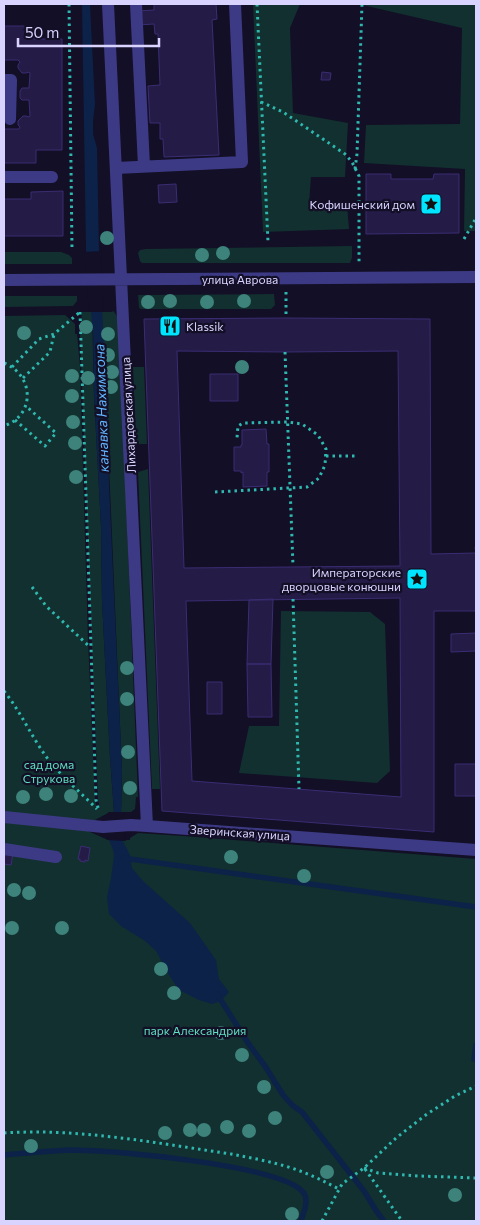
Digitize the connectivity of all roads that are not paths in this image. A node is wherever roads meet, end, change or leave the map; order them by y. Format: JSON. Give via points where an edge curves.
{"nodes":[{"id":1,"x":108,"y":4,"type":"edge"},
{"id":2,"x":136,"y":4,"type":"edge"},
{"id":3,"x":235,"y":4,"type":"edge"},
{"id":4,"x":4,"y":80,"type":"edge"},
{"id":5,"x":10,"y":119,"type":"dead end"},
{"id":6,"x":144,"y":166,"type":"junction"},
{"id":7,"x":116,"y":168,"type":"junction"},
{"id":8,"x":52,"y":176,"type":"dead end"},
{"id":9,"x":4,"y":177,"type":"edge"},
{"id":10,"x":476,"y":277,"type":"edge"},
{"id":11,"x":4,"y":280,"type":"edge"},
{"id":12,"x":116,"y":280,"type":"junction"},
{"id":13,"x":4,"y":816,"type":"edge"},
{"id":14,"x":147,"y":826,"type":"junction"},
{"id":15,"x":4,"y":849,"type":"edge"},
{"id":16,"x":476,"y":850,"type":"edge"},
{"id":17,"x":56,"y":857,"type":"dead end"}],
"edges":[{"from":1,"to":7,"type":"street","name":"Лихардовская улица"},
{"from":2,"to":6,"type":"street"},
{"from":3,"to":6,"type":"street","via":[[242,162]]},
{"from":4,"to":5,"type":"street","via":[[10,80]]},
{"from":6,"to":7,"type":"street"},
{"from":7,"to":12,"type":"street","name":"Лихардовская улица"},
{"from":8,"to":9,"type":"street"},
{"from":10,"to":12,"type":"street","name":"улица Аврова"},
{"from":11,"to":12,"type":"street","name":"улица Аврова"},
{"from":12,"to":14,"type":"street","name":"Лихардовская улица"},
{"from":13,"to":14,"type":"street","name":"Зверинская улица","via":[[105,826]]},
{"from":14,"to":16,"type":"street","name":"Зверинская улица"},
{"from":15,"to":17,"type":"street"}]}
